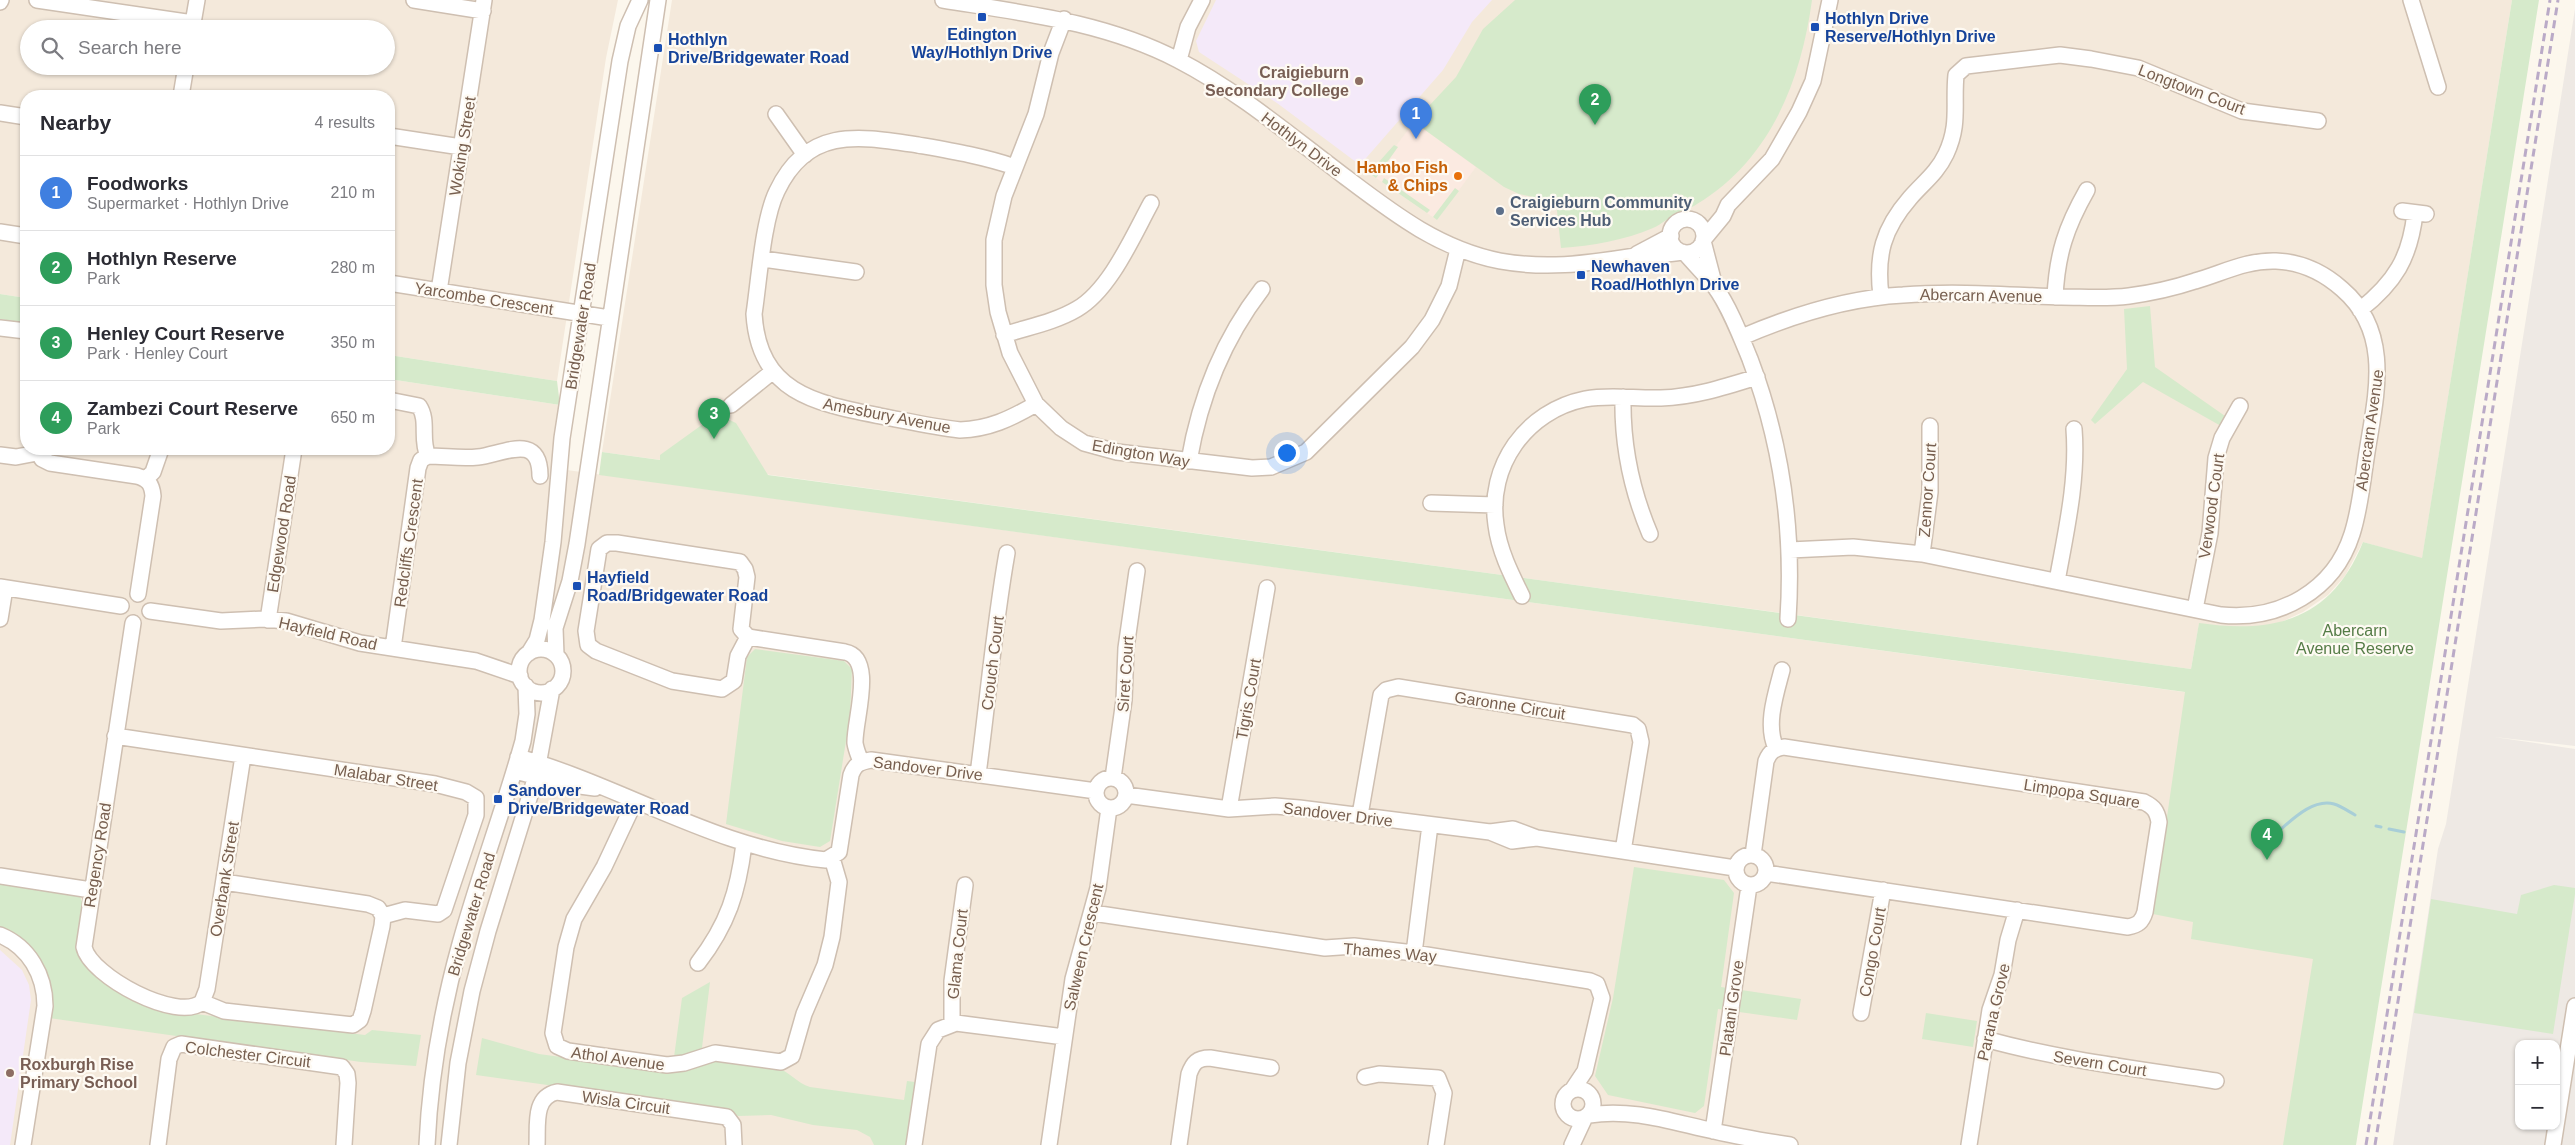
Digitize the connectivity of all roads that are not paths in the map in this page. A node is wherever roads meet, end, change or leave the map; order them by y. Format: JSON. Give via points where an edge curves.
{"nodes":[{"id":1,"x":37,"y":0,"type":"edge"},
{"id":2,"x":197,"y":0,"type":"edge"},
{"id":3,"x":414,"y":0,"type":"edge"},
{"id":4,"x":640,"y":0,"type":"edge"},
{"id":5,"x":658,"y":0,"type":"edge"},
{"id":6,"x":943,"y":0,"type":"edge"},
{"id":7,"x":1202,"y":0,"type":"edge"},
{"id":8,"x":1830,"y":0,"type":"edge"},
{"id":9,"x":2411,"y":0,"type":"edge"},
{"id":10,"x":483,"y":5,"type":"edge"},
{"id":11,"x":1057,"y":18,"type":"junction"},
{"id":12,"x":157,"y":20,"type":"edge"},
{"id":13,"x":194,"y":20,"type":"edge"},
{"id":14,"x":1173,"y":57,"type":"junction"},
{"id":15,"x":184,"y":75,"type":"edge"},
{"id":16,"x":2438,"y":88,"type":"dead end"},
{"id":17,"x":182,"y":90,"type":"edge"},
{"id":18,"x":0,"y":113,"type":"edge"},
{"id":19,"x":776,"y":114,"type":"dead end"},
{"id":20,"x":20,"y":116,"type":"edge"},
{"id":21,"x":2318,"y":121,"type":"dead end"},
{"id":22,"x":395,"y":137,"type":"edge"},
{"id":23,"x":462,"y":147,"type":"junction"},
{"id":24,"x":804,"y":155,"type":"junction"},
{"id":25,"x":1015,"y":167,"type":"junction"},
{"id":26,"x":2087,"y":190,"type":"dead end"},
{"id":27,"x":1151,"y":203,"type":"dead end"},
{"id":28,"x":1728,"y":205,"type":"junction"},
{"id":29,"x":2414,"y":213,"type":"dead end"},
{"id":30,"x":1693,"y":221,"type":"junction"},
{"id":31,"x":0,"y":232,"type":"edge"},
{"id":32,"x":20,"y":235,"type":"edge"},
{"id":33,"x":1671,"y":236,"type":"junction"},
{"id":34,"x":1704,"y":240,"type":"junction"},
{"id":35,"x":1463,"y":251,"type":"junction"},
{"id":36,"x":1683,"y":253,"type":"junction"},
{"id":37,"x":1631,"y":256,"type":"junction"},
{"id":38,"x":763,"y":259,"type":"junction"},
{"id":39,"x":856,"y":272,"type":"dead end"},
{"id":40,"x":395,"y":285,"type":"edge"},
{"id":41,"x":1715,"y":287,"type":"junction"},
{"id":42,"x":1262,"y":289,"type":"dead end"},
{"id":43,"x":439,"y":291,"type":"junction"},
{"id":44,"x":1881,"y":296,"type":"junction"},
{"id":45,"x":2055,"y":296,"type":"junction"},
{"id":46,"x":2360,"y":310,"type":"junction"},
{"id":47,"x":582,"y":314,"type":"junction"},
{"id":48,"x":609,"y":318,"type":"junction"},
{"id":49,"x":0,"y":328,"type":"edge"},
{"id":50,"x":20,"y":331,"type":"edge"},
{"id":51,"x":1004,"y":335,"type":"junction"},
{"id":52,"x":1742,"y":338,"type":"junction"},
{"id":53,"x":772,"y":372,"type":"junction"},
{"id":54,"x":1757,"y":377,"type":"junction"},
{"id":55,"x":1623,"y":397,"type":"junction"},
{"id":56,"x":395,"y":401,"type":"edge"},
{"id":57,"x":1036,"y":404,"type":"junction"},
{"id":58,"x":731,"y":405,"type":"dead end"},
{"id":59,"x":2240,"y":406,"type":"dead end"},
{"id":60,"x":1930,"y":426,"type":"dead end"},
{"id":61,"x":2074,"y":429,"type":"dead end"},
{"id":62,"x":0,"y":455,"type":"edge"},
{"id":63,"x":23,"y":455,"type":"edge"},
{"id":64,"x":40,"y":455,"type":"edge"},
{"id":65,"x":159,"y":455,"type":"edge"},
{"id":66,"x":293,"y":455,"type":"edge"},
{"id":67,"x":428,"y":456,"type":"junction"},
{"id":68,"x":1189,"y":461,"type":"junction"},
{"id":69,"x":540,"y":476,"type":"dead end"},
{"id":70,"x":146,"y":479,"type":"junction"},
{"id":71,"x":1431,"y":503,"type":"dead end"},
{"id":72,"x":1495,"y":505,"type":"junction"},
{"id":73,"x":1650,"y":534,"type":"dead end"},
{"id":74,"x":1790,"y":550,"type":"junction"},
{"id":75,"x":1007,"y":553,"type":"dead end"},
{"id":76,"x":1922,"y":554,"type":"junction"},
{"id":77,"x":1137,"y":571,"type":"dead end"},
{"id":78,"x":2057,"y":581,"type":"junction"},
{"id":79,"x":2,"y":588,"type":"edge"},
{"id":80,"x":1267,"y":588,"type":"dead end"},
{"id":81,"x":138,"y":594,"type":"junction"},
{"id":82,"x":1522,"y":596,"type":"dead end"},
{"id":83,"x":120,"y":606,"type":"junction"},
{"id":84,"x":2195,"y":609,"type":"junction"},
{"id":85,"x":150,"y":611,"type":"junction"},
{"id":86,"x":0,"y":619,"type":"edge"},
{"id":87,"x":1788,"y":619,"type":"dead end"},
{"id":88,"x":268,"y":620,"type":"junction"},
{"id":89,"x":133,"y":623,"type":"junction"},
{"id":90,"x":748,"y":637,"type":"junction"},
{"id":91,"x":394,"y":648,"type":"junction"},
{"id":92,"x":527,"y":654,"type":"junction"},
{"id":93,"x":556,"y":655,"type":"junction"},
{"id":94,"x":476,"y":661,"type":"junction"},
{"id":95,"x":1782,"y":670,"type":"dead end"},
{"id":96,"x":523,"y":681,"type":"junction"},
{"id":97,"x":552,"y":689,"type":"junction"},
{"id":98,"x":115,"y":736,"type":"junction"},
{"id":99,"x":1776,"y":748,"type":"junction"},
{"id":100,"x":243,"y":756,"type":"junction"},
{"id":101,"x":861,"y":762,"type":"junction"},
{"id":102,"x":516,"y":764,"type":"junction"},
{"id":103,"x":537,"y":770,"type":"junction"},
{"id":104,"x":978,"y":774,"type":"junction"},
{"id":105,"x":1113,"y":778,"type":"junction"},
{"id":106,"x":1096,"y":791,"type":"junction"},
{"id":107,"x":1126,"y":795,"type":"junction"},
{"id":108,"x":635,"y":801,"type":"junction"},
{"id":109,"x":1109,"y":808,"type":"junction"},
{"id":110,"x":1230,"y":809,"type":"junction"},
{"id":111,"x":1360,"y":815,"type":"junction"},
{"id":112,"x":1430,"y":825,"type":"junction"},
{"id":113,"x":744,"y":844,"type":"junction"},
{"id":114,"x":1623,"y":851,"type":"junction"},
{"id":115,"x":1753,"y":855,"type":"junction"},
{"id":116,"x":832,"y":858,"type":"junction"},
{"id":117,"x":1736,"y":868,"type":"junction"},
{"id":118,"x":1766,"y":872,"type":"junction"},
{"id":119,"x":0,"y":876,"type":"edge"},
{"id":120,"x":224,"y":882,"type":"junction"},
{"id":121,"x":965,"y":885,"type":"dead end"},
{"id":122,"x":1749,"y":886,"type":"junction"},
{"id":123,"x":91,"y":890,"type":"junction"},
{"id":124,"x":1882,"y":890,"type":"junction"},
{"id":125,"x":2017,"y":910,"type":"junction"},
{"id":126,"x":1093,"y":912,"type":"junction"},
{"id":127,"x":383,"y":916,"type":"junction"},
{"id":128,"x":0,"y":935,"type":"edge"},
{"id":129,"x":1414,"y":953,"type":"junction"},
{"id":130,"x":698,"y":963,"type":"dead end"},
{"id":131,"x":202,"y":1002,"type":"junction"},
{"id":132,"x":2575,"y":1006,"type":"edge"},
{"id":133,"x":1862,"y":1013,"type":"dead end"},
{"id":134,"x":952,"y":1023,"type":"junction"},
{"id":135,"x":1064,"y":1038,"type":"junction"},
{"id":136,"x":1985,"y":1039,"type":"junction"},
{"id":137,"x":1271,"y":1068,"type":"dead end"},
{"id":138,"x":1364,"y":1077,"type":"dead end"},
{"id":139,"x":2216,"y":1081,"type":"dead end"},
{"id":140,"x":1584,"y":1093,"type":"junction"},
{"id":141,"x":1614,"y":1111,"type":"junction"},
{"id":142,"x":1566,"y":1114,"type":"junction"},
{"id":143,"x":1587,"y":1116,"type":"junction"},
{"id":144,"x":1713,"y":1131,"type":"junction"},
{"id":145,"x":1572,"y":1142,"type":"edge"},
{"id":146,"x":23,"y":1145,"type":"edge"},
{"id":147,"x":158,"y":1145,"type":"edge"},
{"id":148,"x":344,"y":1145,"type":"edge"},
{"id":149,"x":427,"y":1145,"type":"edge"},
{"id":150,"x":449,"y":1145,"type":"edge"},
{"id":151,"x":537,"y":1145,"type":"edge"},
{"id":152,"x":734,"y":1145,"type":"edge"},
{"id":153,"x":914,"y":1145,"type":"edge"},
{"id":154,"x":1049,"y":1145,"type":"edge"},
{"id":155,"x":1179,"y":1145,"type":"edge"},
{"id":156,"x":1436,"y":1145,"type":"edge"},
{"id":157,"x":1790,"y":1145,"type":"edge"},
{"id":158,"x":1969,"y":1145,"type":"edge"},
{"id":159,"x":2554,"y":1145,"type":"edge"}],
"edges":[{"from":1,"to":12,"type":"street"},
{"from":2,"to":13,"type":"street"},
{"from":3,"to":10,"type":"street"},
{"from":4,"to":47,"type":"street","name":"Bridgewater Road","via":[[623,43]]},
{"from":5,"to":48,"type":"street","name":"Bridgewater Road"},
{"from":6,"to":11,"type":"street","name":"Hothlyn Drive"},
{"from":7,"to":14,"type":"street"},
{"from":8,"to":28,"type":"street","via":[[1813,81],[1799,112],[1772,159]]},
{"from":9,"to":16,"type":"street"},
{"from":10,"to":23,"type":"street","name":"Woking Street"},
{"from":11,"to":14,"type":"street","name":"Hothlyn Drive","via":[[1124,37]]},
{"from":11,"to":25,"type":"street","name":"Edington Way","via":[[1036,114]]},
{"from":14,"to":35,"type":"street","name":"Hothlyn Drive","via":[[1248,104],[1411,226]]},
{"from":15,"to":17,"type":"street"},
{"from":18,"to":20,"type":"street"},
{"from":19,"to":24,"type":"street"},
{"from":21,"to":44,"type":"street","name":"Longtown Court","via":[[2242,111],[2138,68],[2091,59],[2060,55],[1966,66],[1956,75],[1956,125],[1946,153],[1933,177],[1911,197],[1883,240]]},
{"from":22,"to":23,"type":"street"},
{"from":23,"to":43,"type":"street","name":"Woking Street"},
{"from":24,"to":25,"type":"street","name":"Amesbury Avenue","via":[[835,140],[867,137],[976,154]]},
{"from":24,"to":38,"type":"street","name":"Amesbury Avenue","via":[[788,171],[770,206]]},
{"from":25,"to":51,"type":"street","name":"Edington Way","via":[[1004,196],[994,240],[994,285]]},
{"from":26,"to":45,"type":"street","via":[[2070,221],[2060,251]]},
{"from":27,"to":51,"type":"street","via":[[1113,270],[1091,299],[1076,310]]},
{"from":28,"to":30,"type":"street","via":[[1704,219]]},
{"from":28,"to":34,"type":"street"},
{"from":29,"to":46,"type":"street","via":[[2406,255],[2395,276],[2380,295]]},
{"from":30,"to":33,"type":"street","via":[[1684,220],[1676,224]]},
{"from":30,"to":34,"type":"street","via":[[1700,226]]},
{"from":31,"to":32,"type":"street"},
{"from":33,"to":36,"type":"street","via":[[1674,246]]},
{"from":33,"to":37,"type":"street","name":"Hothlyn Drive"},
{"from":34,"to":36,"type":"street","via":[[1696,251]]},
{"from":34,"to":41,"type":"street"},
{"from":35,"to":37,"type":"street","name":"Hothlyn Drive","via":[[1502,261],[1552,266],[1573,266]]},
{"from":35,"to":68,"type":"street","name":"Edington Way","via":[[1432,320],[1412,347],[1306,452],[1271,467]]},
{"from":36,"to":37,"type":"street","name":"Hothlyn Drive"},
{"from":36,"to":41,"type":"street"},
{"from":38,"to":39,"type":"street"},
{"from":38,"to":53,"type":"street","name":"Amesbury Avenue","via":[[754,314],[755,329],[762,354]]},
{"from":40,"to":43,"type":"street","name":"Yarcombe Crescent"},
{"from":41,"to":52,"type":"street"},
{"from":42,"to":68,"type":"street","via":[[1245,311],[1215,368],[1199,411]]},
{"from":43,"to":47,"type":"street","name":"Yarcombe Crescent"},
{"from":44,"to":45,"type":"street","name":"Abercarn Avenue"},
{"from":44,"to":52,"type":"street","name":"Abercarn Avenue","via":[[1807,312]]},
{"from":45,"to":46,"type":"street","name":"Abercarn Avenue","via":[[2142,294],[2182,286],[2241,264],[2281,261],[2323,274]]},
{"from":46,"to":84,"type":"street","name":"Abercarn Avenue","via":[[2374,339],[2378,378],[2355,524],[2342,557],[2315,589],[2295,603],[2271,613],[2234,616]]},
{"from":47,"to":48,"type":"street","name":"Yarcombe Crescent"},
{"from":47,"to":92,"type":"street","name":"Bridgewater Road","via":[[562,438],[542,620],[537,640]]},
{"from":48,"to":93,"type":"street","name":"Bridgewater Road","via":[[577,544],[570,581],[555,628]]},
{"from":49,"to":50,"type":"street"},
{"from":51,"to":57,"type":"street","name":"Edington Way"},
{"from":52,"to":54,"type":"street"},
{"from":53,"to":57,"type":"street","name":"Amesbury Avenue","via":[[787,386],[820,403],[943,428],[990,426]]},
{"from":53,"to":58,"type":"street"},
{"from":54,"to":55,"type":"street","via":[[1681,397]]},
{"from":54,"to":74,"type":"street","via":[[1779,454]]},
{"from":55,"to":72,"type":"street","via":[[1575,401],[1537,420],[1508,455],[1498,483]]},
{"from":55,"to":73,"type":"street","via":[[1626,461]]},
{"from":56,"to":67,"type":"street","via":[[419,406],[424,415],[423,446]]},
{"from":57,"to":68,"type":"street","name":"Edington Way","via":[[1061,428],[1084,443],[1117,452]]},
{"from":59,"to":84,"type":"street","name":"Verwood Court","via":[[2222,438],[2216,458],[2210,533]]},
{"from":60,"to":76,"type":"street","name":"Zennor Court","via":[[1930,492]]},
{"from":61,"to":78,"type":"street","via":[[2073,486]]},
{"from":62,"to":63,"type":"street"},
{"from":64,"to":70,"type":"street","via":[[50,462]]},
{"from":65,"to":70,"type":"street","via":[[153,472]]},
{"from":66,"to":88,"type":"street","name":"Edgewood Road"},
{"from":67,"to":69,"type":"street","via":[[462,458],[532,445]]},
{"from":67,"to":91,"type":"street","name":"Redcliffs Crescent","via":[[421,460],[418,468]]},
{"from":70,"to":81,"type":"street","via":[[152,487],[153,496]]},
{"from":71,"to":72,"type":"street"},
{"from":72,"to":82,"type":"street","via":[[1500,545]]},
{"from":74,"to":76,"type":"street","name":"Abercarn Avenue","via":[[1860,547]]},
{"from":74,"to":87,"type":"street"},
{"from":75,"to":104,"type":"street","name":"Crouch Court"},
{"from":76,"to":78,"type":"street","name":"Abercarn Avenue"},
{"from":77,"to":105,"type":"street","name":"Siret Court"},
{"from":78,"to":84,"type":"street","name":"Abercarn Avenue"},
{"from":79,"to":83,"type":"street"},
{"from":79,"to":86,"type":"street"},
{"from":80,"to":110,"type":"street","name":"Tigris Court"},
{"from":81,"to":83,"type":"street","via":[[126,597]]},
{"from":81,"to":85,"type":"street","via":[[147,598]]},
{"from":83,"to":89,"type":"street","via":[[124,618]]},
{"from":85,"to":88,"type":"street","name":"Hayfield Road","via":[[221,621]]},
{"from":85,"to":89,"type":"street","via":[[145,620]]},
{"from":88,"to":91,"type":"street","name":"Hayfield Road"},
{"from":89,"to":98,"type":"street","name":"Regency Road"},
{"from":90,"to":90,"type":"street","via":[[741,629],[747,577],[740,562],[617,543],[599,549],[586,631],[588,645],[596,651],[672,681],[722,689],[734,681],[738,656]]},
{"from":90,"to":101,"type":"street","via":[[856,656],[860,662],[861,689],[856,746]]},
{"from":91,"to":94,"type":"street","name":"Hayfield Road"},
{"from":92,"to":93,"type":"street","via":[[543,649]]},
{"from":92,"to":94,"type":"street","name":"Hayfield Road","via":[[510,661]]},
{"from":92,"to":96,"type":"street","via":[[521,662]]},
{"from":93,"to":97,"type":"street","via":[[562,673],[561,680]]},
{"from":94,"to":96,"type":"street","name":"Hayfield Road"},
{"from":95,"to":99,"type":"street","via":[[1771,728]]},
{"from":96,"to":97,"type":"street","via":[[540,692]]},
{"from":96,"to":102,"type":"street","name":"Bridgewater Road","via":[[527,714]]},
{"from":97,"to":103,"type":"street","name":"Bridgewater Road"},
{"from":98,"to":100,"type":"street","name":"Malabar Street"},
{"from":98,"to":123,"type":"street","name":"Regency Road"},
{"from":99,"to":115,"type":"street","via":[[1766,761]]},
{"from":99,"to":125,"type":"street","name":"Limpopa Square","via":[[2144,802],[2153,806],[2159,822],[2145,912],[2140,923],[2128,927]]},
{"from":100,"to":120,"type":"street","name":"Overbank Street"},
{"from":100,"to":127,"type":"street","name":"Malabar Street","via":[[435,784],[476,798],[476,815],[444,910],[438,914],[405,910]]},
{"from":101,"to":104,"type":"street","name":"Sandover Drive","via":[[871,760]]},
{"from":101,"to":116,"type":"street","name":"Sandover Drive","via":[[854,766],[851,774],[841,844],[839,852]]},
{"from":102,"to":103,"type":"street"},
{"from":102,"to":149,"type":"street","name":"Bridgewater Road","via":[[461,942],[435,1060]]},
{"from":103,"to":108,"type":"street","via":[[565,784],[606,790]]},
{"from":103,"to":150,"type":"street","name":"Bridgewater Road","via":[[488,931],[462,1040]]},
{"from":104,"to":106,"type":"street","name":"Sandover Drive"},
{"from":105,"to":106,"type":"street","via":[[1101,782]]},
{"from":105,"to":107,"type":"street","via":[[1122,783]]},
{"from":106,"to":109,"type":"street","via":[[1100,803]]},
{"from":107,"to":109,"type":"street","via":[[1121,804]]},
{"from":107,"to":110,"type":"street","name":"Sandover Drive"},
{"from":108,"to":113,"type":"street"},
{"from":108,"to":116,"type":"street","name":"Athol Avenue","via":[[604,867],[574,919],[566,947],[553,1033],[557,1046],[568,1051],[667,1065],[715,1053],[781,1062],[792,1056],[804,1014],[825,965],[832,936],[839,882]]},
{"from":109,"to":126,"type":"street","name":"Salween Crescent"},
{"from":110,"to":111,"type":"street","name":"Sandover Drive","via":[[1275,806]]},
{"from":111,"to":112,"type":"street","name":"Sandover Drive"},
{"from":111,"to":114,"type":"street","name":"Garonne Circuit","via":[[1379,703],[1386,690],[1398,687],[1633,725],[1638,729],[1641,742]]},
{"from":112,"to":114,"type":"street","name":"Sandover Drive","via":[[1490,832],[1513,829],[1538,838]]},
{"from":112,"to":129,"type":"street"},
{"from":113,"to":116,"type":"street","via":[[818,859]]},
{"from":113,"to":130,"type":"street","via":[[732,905],[715,940]]},
{"from":114,"to":117,"type":"street","name":"Sandover Drive"},
{"from":115,"to":117,"type":"street","via":[[1740,859]]},
{"from":115,"to":118,"type":"street","via":[[1762,860]]},
{"from":117,"to":122,"type":"street","via":[[1739,881]]},
{"from":118,"to":122,"type":"street","via":[[1761,882]]},
{"from":118,"to":124,"type":"street","name":"Limpopa Square"},
{"from":119,"to":123,"type":"street"},
{"from":120,"to":127,"type":"street","via":[[368,904],[378,908]]},
{"from":120,"to":131,"type":"street","name":"Overbank Street","via":[[207,989]]},
{"from":121,"to":134,"type":"street","name":"Glama Court","via":[[952,981]]},
{"from":122,"to":144,"type":"street","name":"Platani Grove"},
{"from":123,"to":131,"type":"street","name":"Regency Road","via":[[84,947],[88,957],[123,986],[150,999],[192,1007]]},
{"from":124,"to":125,"type":"street","name":"Limpopa Square"},
{"from":124,"to":133,"type":"street","name":"Congo Court"},
{"from":125,"to":136,"type":"street","name":"Parana Grove"},
{"from":126,"to":129,"type":"street","name":"Thames Way","via":[[1325,948],[1354,946]]},
{"from":126,"to":135,"type":"street","name":"Salween Crescent","via":[[1073,978]]},
{"from":127,"to":131,"type":"street","via":[[363,1011],[360,1020],[353,1025],[224,1011]]},
{"from":128,"to":146,"type":"street","via":[[28,956],[40,976],[44,992],[44,1011]]},
{"from":129,"to":140,"type":"street","name":"Thames Way","via":[[1590,980],[1597,984],[1602,996],[1585,1071]]},
{"from":132,"to":159,"type":"street"},
{"from":134,"to":135,"type":"street"},
{"from":134,"to":153,"type":"street","via":[[938,1030],[928,1044]]},
{"from":135,"to":154,"type":"street","name":"Salween Crescent"},
{"from":136,"to":139,"type":"street","name":"Severn Court","via":[[2073,1060]]},
{"from":136,"to":158,"type":"street","name":"Parana Grove"},
{"from":137,"to":155,"type":"street","via":[[1200,1058],[1189,1074]]},
{"from":138,"to":156,"type":"street","via":[[1379,1074],[1438,1078],[1444,1093]]},
{"from":140,"to":141,"type":"street"},
{"from":140,"to":142,"type":"street","via":[[1564,1098]]},
{"from":140,"to":143,"type":"street","via":[[1593,1107]]},
{"from":141,"to":143,"type":"street"},
{"from":141,"to":144,"type":"street"},
{"from":142,"to":143,"type":"street","via":[[1575,1119]]},
{"from":142,"to":145,"type":"street"},
{"from":143,"to":145,"type":"street"},
{"from":144,"to":157,"type":"street"},
{"from":147,"to":148,"type":"street","name":"Colchester Circuit","via":[[169,1059],[174,1047],[181,1044],[342,1067],[348,1083]]},
{"from":151,"to":152,"type":"street","name":"Wisla Circuit","via":[[542,1100],[557,1092],[727,1117],[733,1125]]}]}
